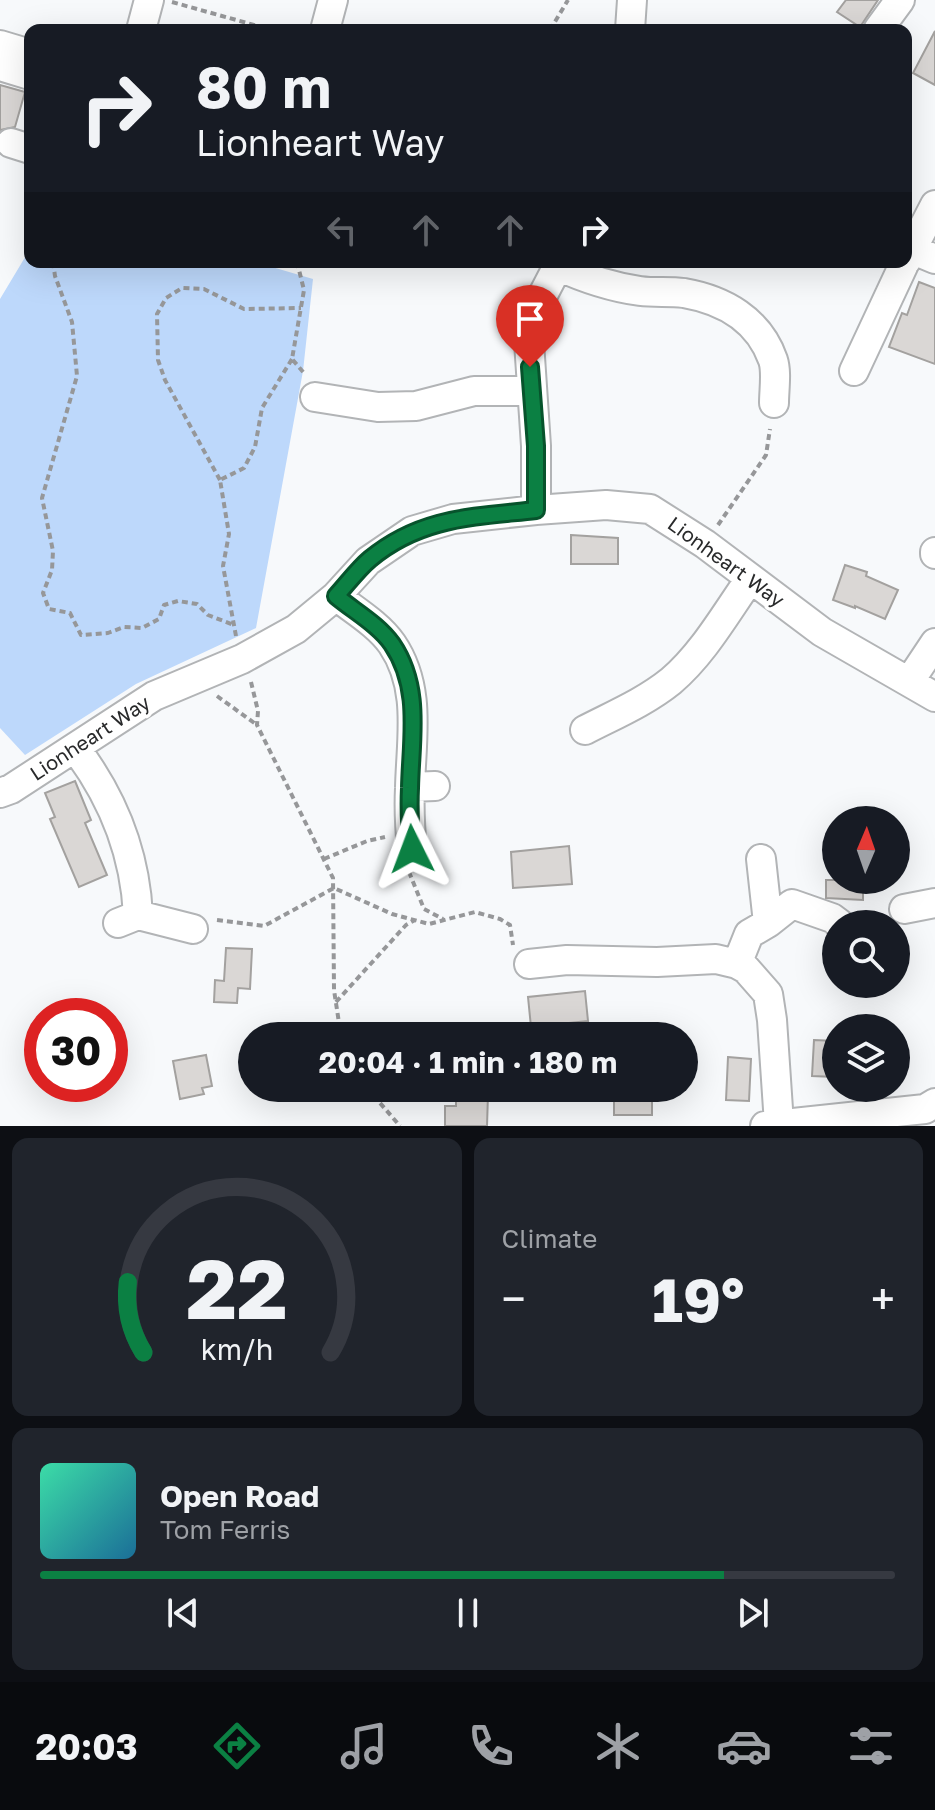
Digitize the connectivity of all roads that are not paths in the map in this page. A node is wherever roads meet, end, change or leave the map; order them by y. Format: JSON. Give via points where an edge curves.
{"nodes":[{"id":1,"x":149,"y":0,"type":"edge"},
{"id":2,"x":333,"y":0,"type":"edge"},
{"id":3,"x":632,"y":0,"type":"edge"},
{"id":4,"x":900,"y":0,"type":"edge"},
{"id":5,"x":143,"y":24,"type":"edge"},
{"id":6,"x":327,"y":24,"type":"edge"},
{"id":7,"x":630,"y":24,"type":"edge"},
{"id":8,"x":882,"y":24,"type":"edge"},
{"id":9,"x":0,"y":45,"type":"edge"},
{"id":10,"x":24,"y":52,"type":"edge"},
{"id":11,"x":0,"y":66,"type":"edge"},
{"id":12,"x":24,"y":73,"type":"edge"},
{"id":13,"x":935,"y":205,"type":"edge"},
{"id":14,"x":914,"y":258,"type":"edge"},
{"id":15,"x":557,"y":268,"type":"edge"},
{"id":16,"x":568,"y":268,"type":"edge"},
{"id":17,"x":909,"y":268,"type":"edge"},
{"id":18,"x":854,"y":371,"type":"dead end"},
{"id":19,"x":531,"y":391,"type":"junction"},
{"id":20,"x":315,"y":397,"type":"road end"},
{"id":21,"x":774,"y":403,"type":"road end"},
{"id":22,"x":536,"y":510,"type":"junction"},
{"id":23,"x":750,"y":579,"type":"junction"},
{"id":24,"x":336,"y":596,"type":"junction"},
{"id":25,"x":935,"y":643,"type":"edge"},
{"id":26,"x":909,"y":682,"type":"junction"},
{"id":27,"x":935,"y":697,"type":"edge"},
{"id":28,"x":585,"y":730,"type":"dead end"},
{"id":29,"x":76,"y":749,"type":"junction"},
{"id":30,"x":0,"y":793,"type":"edge"},
{"id":31,"x":410,"y":849,"type":"road end"},
{"id":32,"x":761,"y":859,"type":"dead end"},
{"id":33,"x":935,"y":903,"type":"edge"},
{"id":34,"x":904,"y":909,"type":"dead end"},
{"id":35,"x":822,"y":914,"type":"edge"},
{"id":36,"x":768,"y":923,"type":"junction"},
{"id":37,"x":193,"y":929,"type":"road end"},
{"id":38,"x":529,"y":964,"type":"road end"},
{"id":39,"x":737,"y":964,"type":"junction"},
{"id":40,"x":935,"y":1103,"type":"edge"},
{"id":41,"x":772,"y":1125,"type":"edge"}],
"edges":[{"from":1,"to":5,"type":"street"},
{"from":2,"to":6,"type":"street"},
{"from":3,"to":7,"type":"street"},
{"from":4,"to":8,"type":"street"},
{"from":9,"to":10,"type":"street"},
{"from":11,"to":12,"type":"street"},
{"from":13,"to":14,"type":"street"},
{"from":15,"to":19,"type":"street","via":[[534,312]]},
{"from":16,"to":21,"type":"street","via":[[607,285],[681,293],[735,310],[758,330],[782,364]]},
{"from":17,"to":18,"type":"street"},
{"from":19,"to":20,"type":"street","via":[[474,391],[416,406],[378,407]]},
{"from":19,"to":22,"type":"street"},
{"from":22,"to":23,"type":"street","name":"Lionheart Way","via":[[606,505],[650,509]]},
{"from":22,"to":24,"type":"street","name":"Lionheart Way","via":[[453,519],[412,531],[368,561]]},
{"from":23,"to":26,"type":"street","name":"Lionheart Way","via":[[822,632]]},
{"from":23,"to":28,"type":"street","via":[[672,680]]},
{"from":24,"to":29,"type":"street","name":"Lionheart Way","via":[[296,629],[242,659],[154,696]]},
{"from":24,"to":31,"type":"street","via":[[391,643],[412,695],[422,786]]},
{"from":25,"to":26,"type":"street"},
{"from":26,"to":27,"type":"street","name":"Lionheart Way"},
{"from":29,"to":30,"type":"street","name":"Lionheart Way"},
{"from":29,"to":37,"type":"street","via":[[99,780],[128,850],[137,887],[128,919]]},
{"from":32,"to":36,"type":"street"},
{"from":33,"to":34,"type":"street"},
{"from":35,"to":36,"type":"street","via":[[792,904]]},
{"from":36,"to":39,"type":"street","via":[[749,934]]},
{"from":38,"to":39,"type":"street","via":[[567,951],[657,962],[716,959]]},
{"from":39,"to":41,"type":"street","via":[[768,994]]},
{"from":40,"to":41,"type":"street","via":[[925,1109]]}]}
